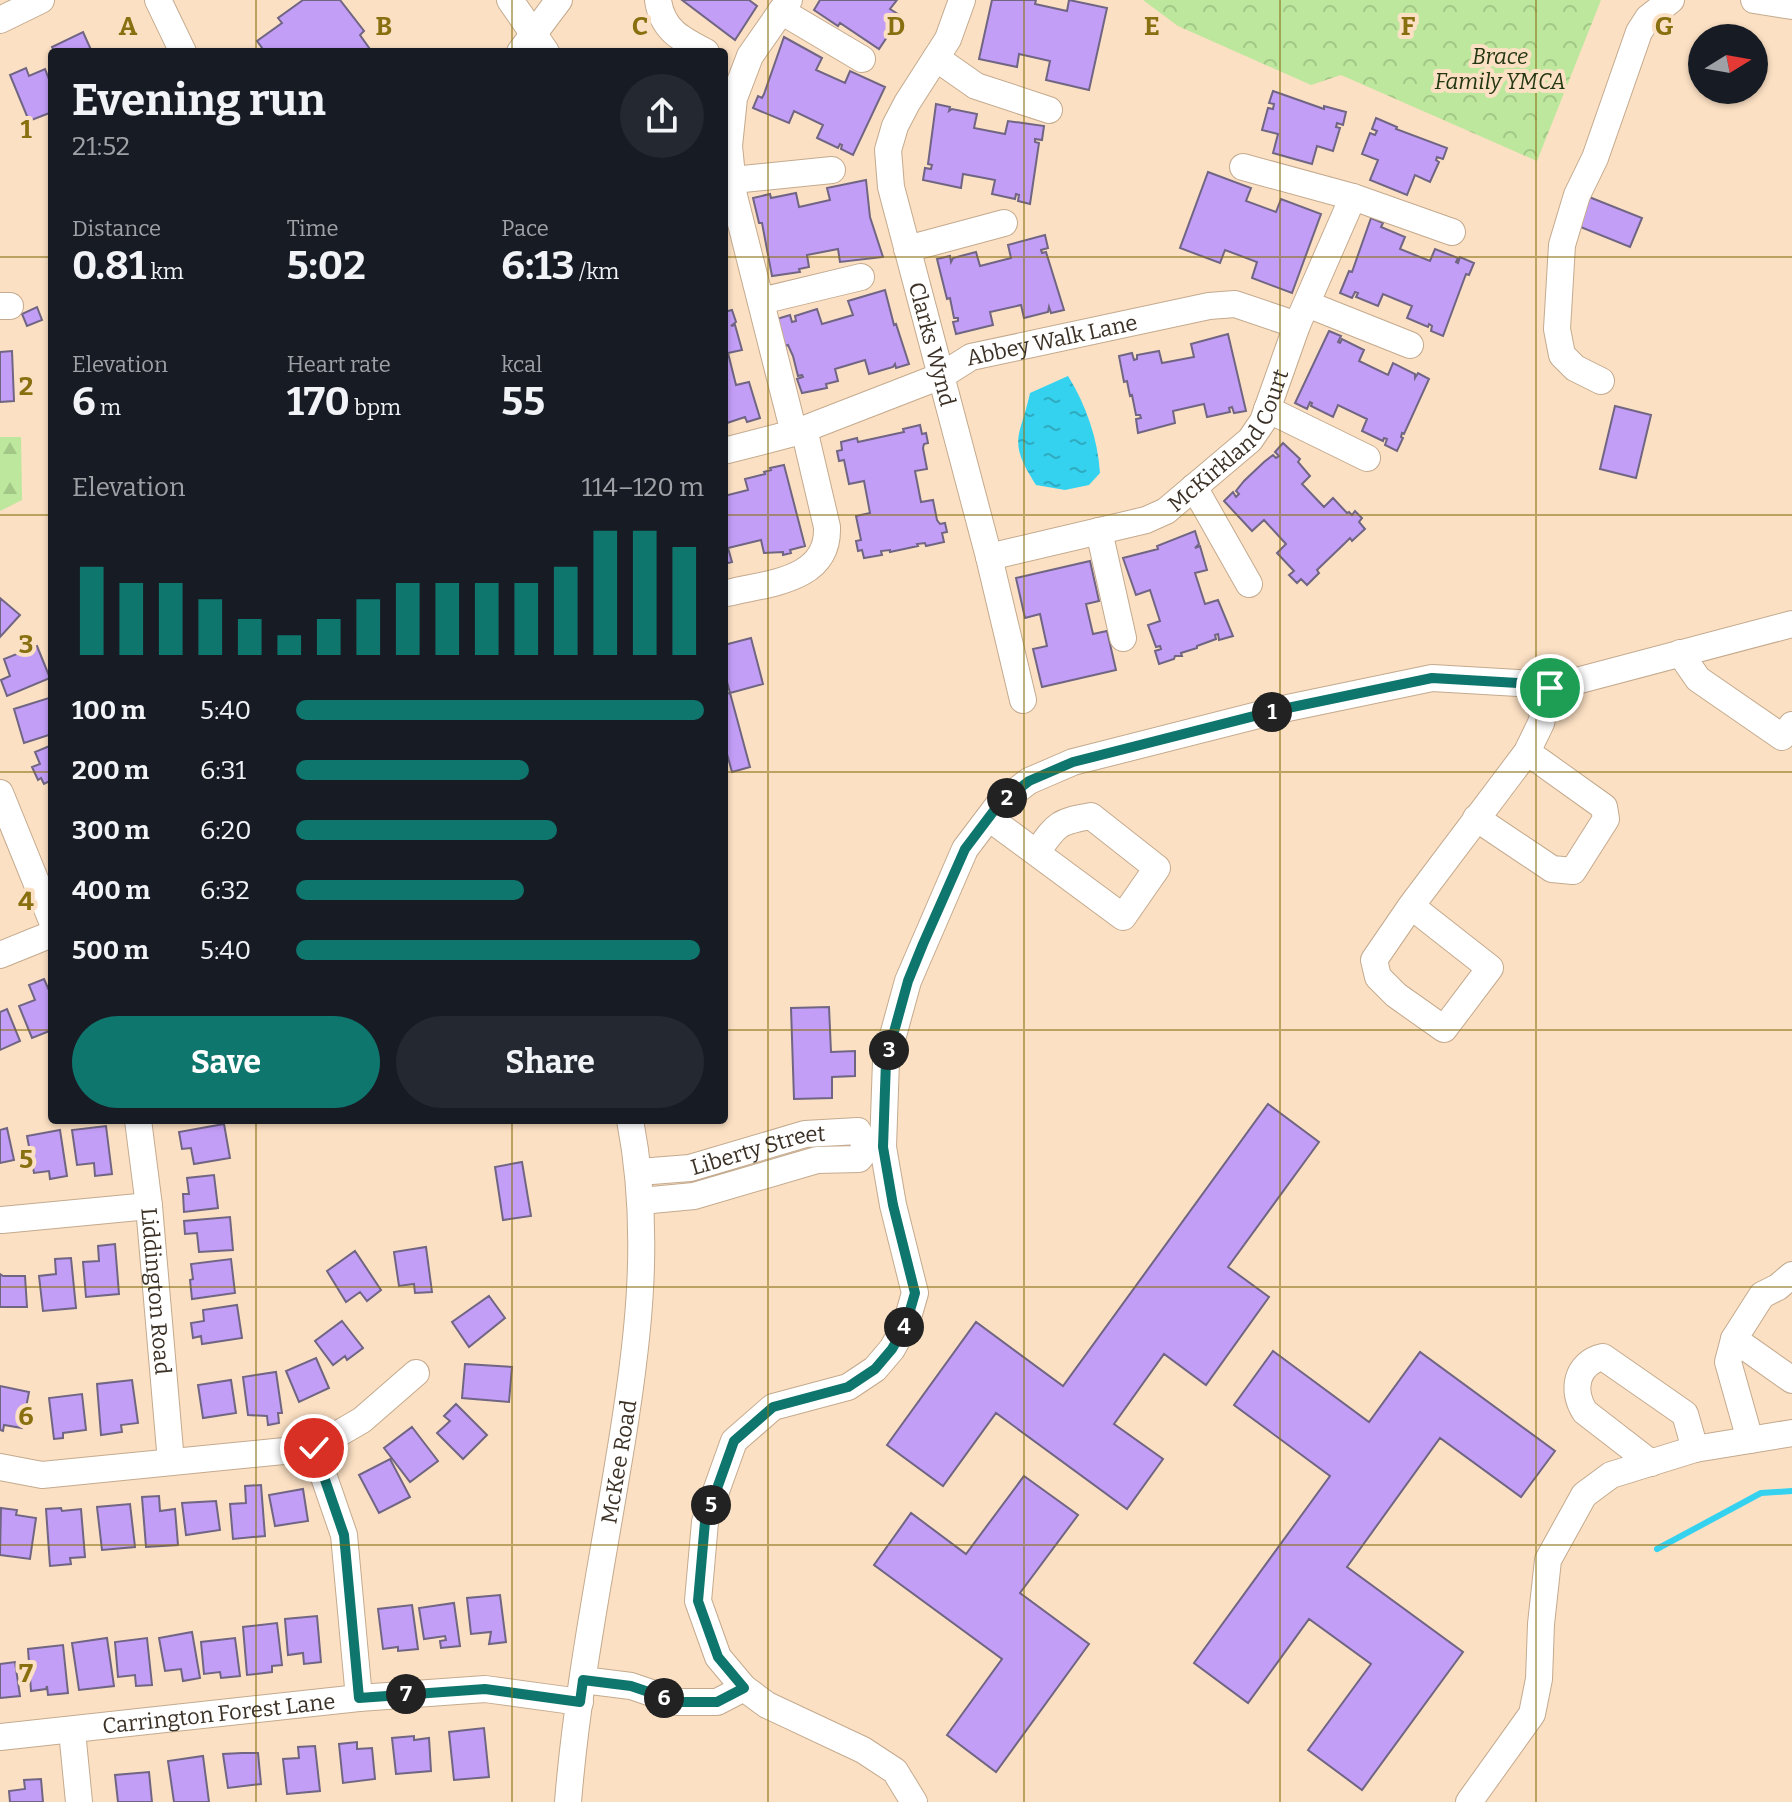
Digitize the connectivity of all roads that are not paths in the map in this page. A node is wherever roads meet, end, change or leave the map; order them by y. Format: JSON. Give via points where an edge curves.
{"nodes":[{"id":1,"x":41,"y":0,"type":"edge"},
{"id":2,"x":158,"y":0,"type":"edge"},
{"id":3,"x":510,"y":0,"type":"edge"},
{"id":4,"x":559,"y":0,"type":"edge"},
{"id":5,"x":658,"y":0,"type":"edge"},
{"id":6,"x":962,"y":0,"type":"edge"},
{"id":7,"x":1671,"y":0,"type":"edge"},
{"id":8,"x":1754,"y":0,"type":"edge"},
{"id":9,"x":785,"y":5,"type":"edge"},
{"id":10,"x":1786,"y":5,"type":"edge"},
{"id":11,"x":0,"y":20,"type":"edge"},
{"id":12,"x":534,"y":46,"type":"edge"},
{"id":13,"x":181,"y":48,"type":"edge"},
{"id":14,"x":698,"y":48,"type":"edge"},
{"id":15,"x":936,"y":58,"type":"junction"},
{"id":16,"x":862,"y":59,"type":"dead end"},
{"id":17,"x":734,"y":67,"type":"edge"},
{"id":18,"x":1049,"y":110,"type":"dead end"},
{"id":19,"x":1243,"y":167,"type":"dead end"},
{"id":20,"x":832,"y":170,"type":"dead end"},
{"id":21,"x":733,"y":180,"type":"junction"},
{"id":22,"x":1353,"y":197,"type":"junction"},
{"id":23,"x":1004,"y":223,"type":"dead end"},
{"id":24,"x":1452,"y":232,"type":"dead end"},
{"id":25,"x":907,"y":249,"type":"junction"},
{"id":26,"x":861,"y":277,"type":"dead end"},
{"id":27,"x":761,"y":301,"type":"junction"},
{"id":28,"x":1302,"y":314,"type":"junction"},
{"id":29,"x":1410,"y":345,"type":"dead end"},
{"id":30,"x":941,"y":376,"type":"junction"},
{"id":31,"x":1601,"y":381,"type":"dead end"},
{"id":32,"x":1267,"y":409,"type":"junction"},
{"id":33,"x":799,"y":431,"type":"junction"},
{"id":34,"x":728,"y":450,"type":"edge"},
{"id":35,"x":1367,"y":458,"type":"dead end"},
{"id":36,"x":1194,"y":487,"type":"junction"},
{"id":37,"x":1099,"y":531,"type":"junction"},
{"id":38,"x":989,"y":557,"type":"junction"},
{"id":39,"x":1249,"y":584,"type":"dead end"},
{"id":40,"x":728,"y":593,"type":"dead end"},
{"id":41,"x":1792,"y":624,"type":"edge"},
{"id":42,"x":1123,"y":638,"type":"dead end"},
{"id":43,"x":1680,"y":653,"type":"junction"},
{"id":44,"x":1550,"y":688,"type":"junction"},
{"id":45,"x":1023,"y":700,"type":"dead end"},
{"id":46,"x":1792,"y":725,"type":"edge"},
{"id":47,"x":1527,"y":752,"type":"junction"},
{"id":48,"x":0,"y":793,"type":"edge"},
{"id":49,"x":989,"y":818,"type":"junction"},
{"id":50,"x":1476,"y":818,"type":"junction"},
{"id":51,"x":1037,"y":852,"type":"dead end"},
{"id":52,"x":1411,"y":906,"type":"junction"},
{"id":53,"x":48,"y":911,"type":"edge"},
{"id":54,"x":48,"y":936,"type":"edge"},
{"id":55,"x":0,"y":955,"type":"edge"},
{"id":56,"x":139,"y":1124,"type":"edge"},
{"id":57,"x":631,"y":1124,"type":"edge"},
{"id":58,"x":771,"y":1143,"type":"junction"},
{"id":59,"x":875,"y":1148,"type":"junction"},
{"id":60,"x":776,"y":1171,"type":"junction"},
{"id":61,"x":639,"y":1172,"type":"junction"},
{"id":62,"x":641,"y":1201,"type":"junction"},
{"id":63,"x":149,"y":1206,"type":"junction"},
{"id":64,"x":2,"y":1220,"type":"dead end"},
{"id":65,"x":1787,"y":1286,"type":"edge"},
{"id":66,"x":1734,"y":1339,"type":"junction"},
{"id":67,"x":416,"y":1373,"type":"dead end"},
{"id":68,"x":1792,"y":1380,"type":"edge"},
{"id":69,"x":1792,"y":1433,"type":"edge"},
{"id":70,"x":1750,"y":1440,"type":"junction"},
{"id":71,"x":314,"y":1448,"type":"junction"},
{"id":72,"x":1695,"y":1449,"type":"junction"},
{"id":73,"x":171,"y":1462,"type":"junction"},
{"id":74,"x":1651,"y":1463,"type":"junction"},
{"id":75,"x":0,"y":1467,"type":"edge"},
{"id":76,"x":744,"y":1688,"type":"junction"},
{"id":77,"x":582,"y":1691,"type":"junction"},
{"id":78,"x":359,"y":1698,"type":"junction"},
{"id":79,"x":72,"y":1731,"type":"junction"},
{"id":80,"x":0,"y":1737,"type":"edge"},
{"id":81,"x":79,"y":1802,"type":"edge"},
{"id":82,"x":568,"y":1802,"type":"edge"},
{"id":83,"x":914,"y":1802,"type":"edge"},
{"id":84,"x":1469,"y":1802,"type":"edge"}],
"edges":[{"from":1,"to":11,"type":"street"},
{"from":2,"to":13,"type":"street"},
{"from":3,"to":12,"type":"street"},
{"from":4,"to":12,"type":"street"},
{"from":5,"to":14,"type":"street","via":[[660,16],[672,34]]},
{"from":6,"to":15,"type":"street","name":"Clarks Wynd"},
{"from":7,"to":31,"type":"street","via":[[1639,32],[1562,245],[1557,329],[1562,355]]},
{"from":8,"to":10,"type":"street"},
{"from":9,"to":16,"type":"street"},
{"from":9,"to":17,"type":"street","via":[[750,56]]},
{"from":15,"to":18,"type":"street","via":[[976,86]]},
{"from":15,"to":25,"type":"street","name":"Clarks Wynd","via":[[907,103],[888,150],[891,187]]},
{"from":17,"to":21,"type":"street","via":[[729,146]]},
{"from":19,"to":22,"type":"street"},
{"from":20,"to":21,"type":"street"},
{"from":21,"to":27,"type":"street"},
{"from":22,"to":24,"type":"street"},
{"from":22,"to":28,"type":"street","name":"McKirkland Court"},
{"from":23,"to":25,"type":"street"},
{"from":25,"to":30,"type":"street","name":"Clarks Wynd"},
{"from":26,"to":27,"type":"street"},
{"from":27,"to":33,"type":"street"},
{"from":28,"to":29,"type":"street","name":"Abbey Walk Lane"},
{"from":28,"to":30,"type":"street","name":"Abbey Walk Lane","via":[[1235,304],[1209,306],[971,357]]},
{"from":28,"to":32,"type":"street","name":"McKirkland Court"},
{"from":30,"to":33,"type":"street","name":"Abbey Walk Lane"},
{"from":30,"to":38,"type":"street","name":"Clarks Wynd"},
{"from":32,"to":35,"type":"street"},
{"from":32,"to":36,"type":"street","name":"McKirkland Court","via":[[1250,440]]},
{"from":33,"to":34,"type":"street","name":"Abbey Walk Lane"},
{"from":33,"to":40,"type":"street","via":[[828,543],[812,568],[799,576]]},
{"from":36,"to":37,"type":"street","name":"McKirkland Court","via":[[1166,511]]},
{"from":36,"to":39,"type":"street"},
{"from":37,"to":38,"type":"street","name":"McKirkland Court"},
{"from":37,"to":42,"type":"street"},
{"from":38,"to":45,"type":"street","name":"Clarks Wynd"},
{"from":41,"to":43,"type":"street"},
{"from":43,"to":44,"type":"street"},
{"from":43,"to":46,"type":"street","via":[[1698,679],[1782,737]]},
{"from":44,"to":47,"type":"street"},
{"from":44,"to":49,"type":"street","via":[[1432,678],[1278,710],[1073,762],[1029,781]]},
{"from":47,"to":50,"type":"street"},
{"from":47,"to":50,"type":"street","via":[[1604,807],[1606,819],[1573,871],[1552,869]]},
{"from":48,"to":53,"type":"street"},
{"from":49,"to":51,"type":"street"},
{"from":49,"to":59,"type":"street","via":[[965,849],[908,981],[886,1061]]},
{"from":50,"to":52,"type":"street"},
{"from":52,"to":52,"type":"street","via":[[1374,960],[1378,977],[1444,1029],[1490,968]]},
{"from":54,"to":55,"type":"street"},
{"from":56,"to":63,"type":"street","name":"Liddington Road"},
{"from":57,"to":61,"type":"street","name":"McKee Road"},
{"from":58,"to":59,"type":"street","name":"Liberty Street","via":[[805,1134],[858,1131]]},
{"from":58,"to":60,"type":"street"},
{"from":58,"to":61,"type":"street","name":"Liberty Street","via":[[690,1168]]},
{"from":59,"to":60,"type":"street","name":"Liberty Street","via":[[859,1159],[817,1160]]},
{"from":59,"to":76,"type":"street","via":[[915,1293],[906,1324],[875,1369],[848,1387],[773,1407],[734,1441],[705,1522],[698,1601],[718,1657]]},
{"from":60,"to":62,"type":"street","name":"Liberty Street","via":[[694,1196]]},
{"from":61,"to":62,"type":"street","name":"McKee Road"},
{"from":62,"to":77,"type":"street","name":"McKee Road","via":[[636,1344]]},
{"from":63,"to":64,"type":"street"},
{"from":63,"to":73,"type":"street","name":"Liddington Road"},
{"from":65,"to":66,"type":"street","via":[[1762,1295]]},
{"from":66,"to":68,"type":"street"},
{"from":66,"to":70,"type":"street","via":[[1728,1362]]},
{"from":67,"to":71,"type":"street","via":[[362,1420]]},
{"from":69,"to":70,"type":"street"},
{"from":70,"to":72,"type":"street"},
{"from":71,"to":73,"type":"street"},
{"from":71,"to":78,"type":"street","via":[[344,1535]]},
{"from":72,"to":74,"type":"street"},
{"from":72,"to":74,"type":"street","via":[[1685,1414],[1603,1357],[1594,1359],[1575,1387],[1580,1405]]},
{"from":73,"to":75,"type":"street","via":[[42,1475]]},
{"from":74,"to":84,"type":"street","via":[[1611,1475],[1584,1495],[1548,1560],[1532,1714]]},
{"from":76,"to":77,"type":"street","name":"Carrington Forest Lane","via":[[717,1702],[678,1702],[631,1686]]},
{"from":76,"to":83,"type":"street","via":[[895,1771]]},
{"from":77,"to":78,"type":"street","name":"Carrington Forest Lane","via":[[485,1689]]},
{"from":77,"to":82,"type":"street","name":"McKee Road"},
{"from":78,"to":79,"type":"street","name":"Carrington Forest Lane"},
{"from":79,"to":80,"type":"street","name":"Carrington Forest Lane"},
{"from":79,"to":81,"type":"street"}]}
